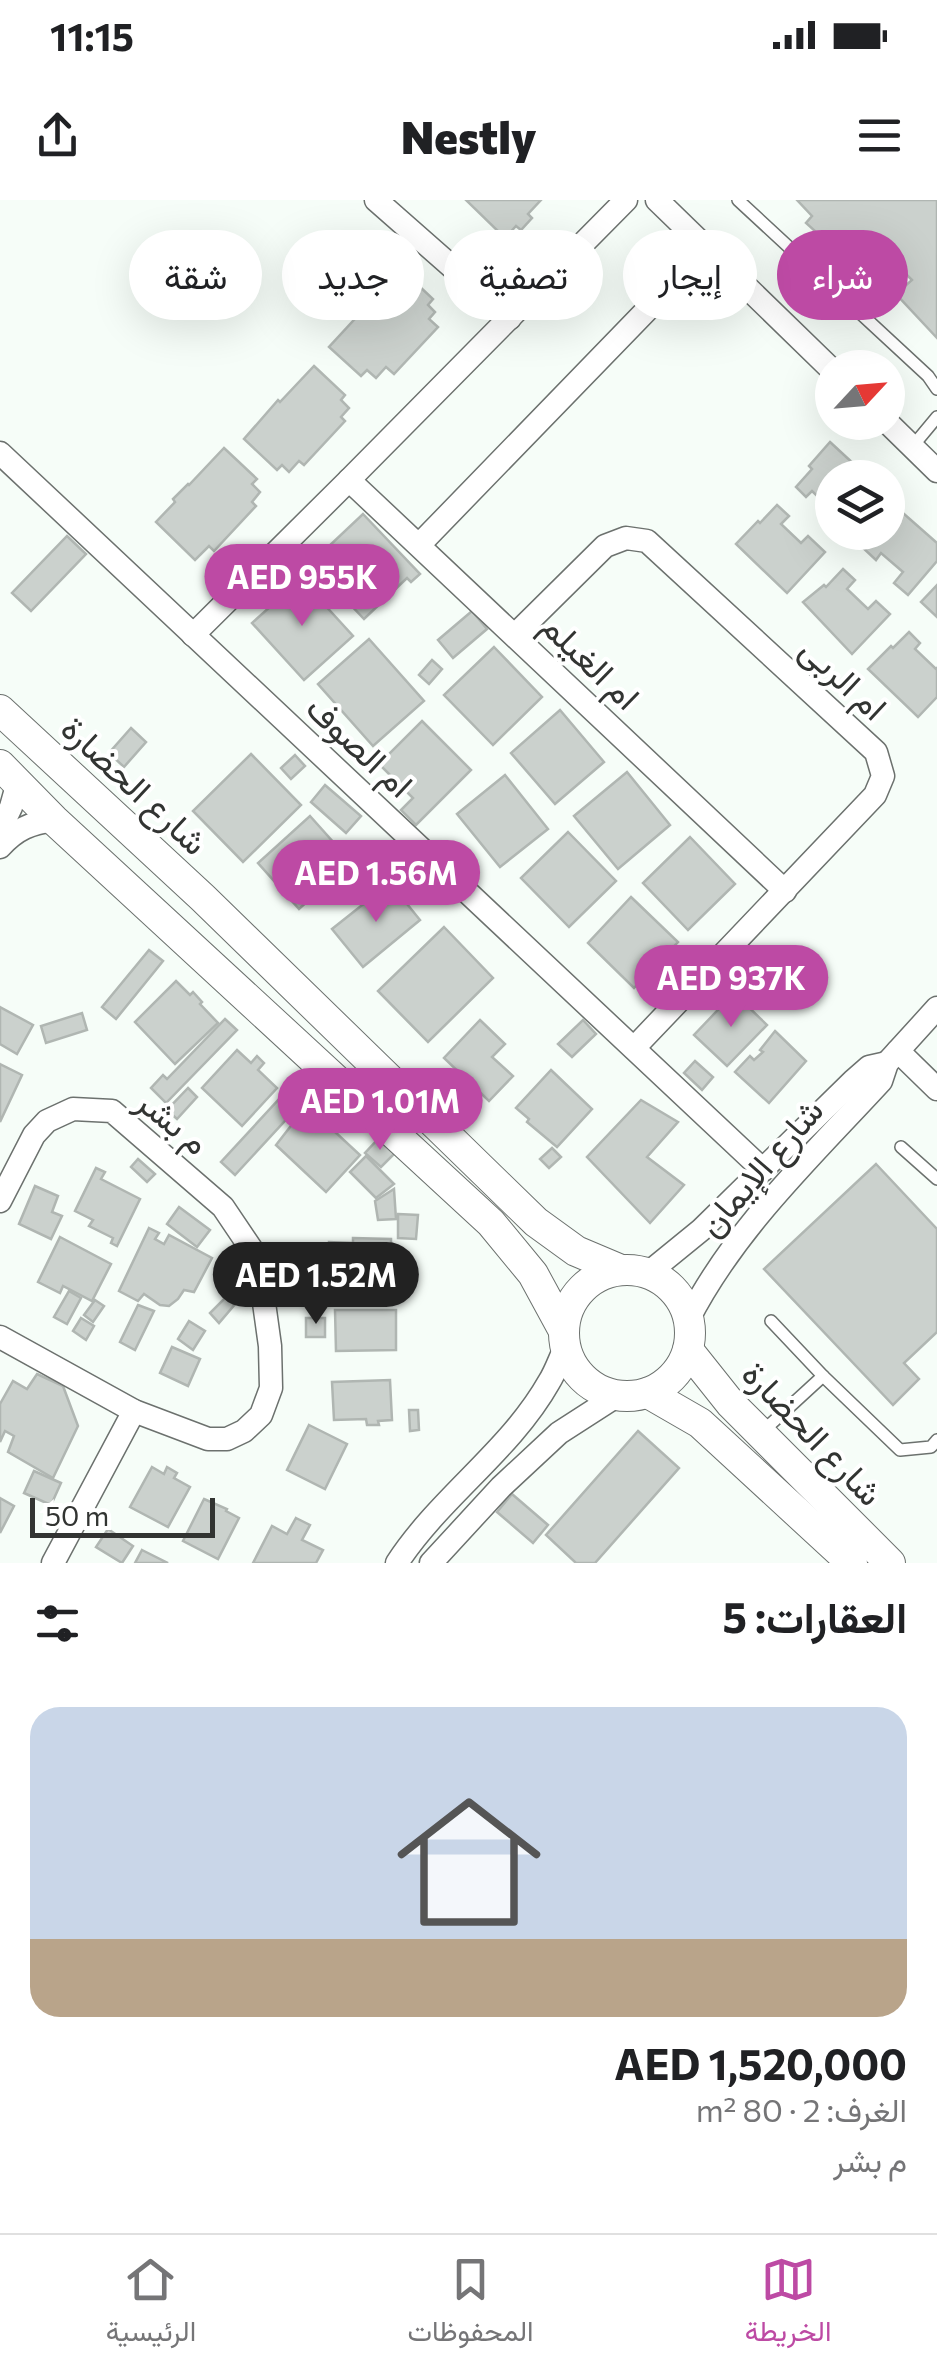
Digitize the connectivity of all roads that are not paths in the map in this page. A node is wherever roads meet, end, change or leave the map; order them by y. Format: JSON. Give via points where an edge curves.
{"nodes":[{"id":1,"x":376,"y":200,"type":"edge"},
{"id":2,"x":626,"y":200,"type":"edge"},
{"id":3,"x":657,"y":200,"type":"edge"},
{"id":4,"x":738,"y":200,"type":"edge"},
{"id":5,"x":597,"y":230,"type":"edge"},
{"id":6,"x":688,"y":230,"type":"edge"},
{"id":7,"x":444,"y":260,"type":"edge"},
{"id":8,"x":757,"y":297,"type":"edge"},
{"id":9,"x":508,"y":320,"type":"edge"},
{"id":10,"x":637,"y":320,"type":"edge"},
{"id":11,"x":815,"y":353,"type":"edge"},
{"id":12,"x":937,"y":388,"type":"edge"},
{"id":13,"x":937,"y":417,"type":"edge"},
{"id":14,"x":905,"y":440,"type":"edge"},
{"id":15,"x":912,"y":447,"type":"junction"},
{"id":16,"x":0,"y":452,"type":"edge"},
{"id":17,"x":937,"y":471,"type":"edge"},
{"id":18,"x":349,"y":480,"type":"junction"},
{"id":19,"x":419,"y":545,"type":"junction"},
{"id":20,"x":193,"y":635,"type":"junction"},
{"id":21,"x":516,"y":635,"type":"junction"},
{"id":22,"x":0,"y":710,"type":"edge"},
{"id":23,"x":9,"y":773,"type":"edge"},
{"id":24,"x":54,"y":820,"type":"junction"},
{"id":25,"x":0,"y":830,"type":"edge"},
{"id":26,"x":0,"y":847,"type":"edge"},
{"id":27,"x":786,"y":891,"type":"junction"},
{"id":28,"x":937,"y":1008,"type":"edge"},
{"id":29,"x":634,"y":1048,"type":"junction"},
{"id":30,"x":892,"y":1057,"type":"junction"},
{"id":31,"x":937,"y":1090,"type":"edge"},
{"id":32,"x":900,"y":1147,"type":"dead end"},
{"id":33,"x":763,"y":1170,"type":"junction"},
{"id":34,"x":937,"y":1179,"type":"edge"},
{"id":35,"x":0,"y":1200,"type":"edge"},
{"id":36,"x":634,"y":1272,"type":"junction"},
{"id":37,"x":771,"y":1321,"type":"dead end"},
{"id":38,"x":688,"y":1335,"type":"junction"},
{"id":39,"x":0,"y":1337,"type":"edge"},
{"id":40,"x":565,"y":1339,"type":"junction"},
{"id":41,"x":823,"y":1376,"type":"junction"},
{"id":42,"x":633,"y":1394,"type":"junction"},
{"id":43,"x":134,"y":1411,"type":"junction"},
{"id":44,"x":762,"y":1433,"type":"junction"},
{"id":45,"x":937,"y":1440,"type":"edge"},
{"id":46,"x":53,"y":1563,"type":"edge"},
{"id":47,"x":397,"y":1563,"type":"edge"},
{"id":48,"x":430,"y":1563,"type":"edge"},
{"id":49,"x":852,"y":1563,"type":"edge"},
{"id":50,"x":890,"y":1563,"type":"edge"}],
"edges":[{"from":1,"to":7,"type":"street"},
{"from":2,"to":5,"type":"street"},
{"from":3,"to":6,"type":"street"},
{"from":4,"to":12,"type":"lane"},
{"from":8,"to":11,"type":"street"},
{"from":9,"to":18,"type":"street"},
{"from":10,"to":19,"type":"street"},
{"from":13,"to":15,"type":"lane"},
{"from":14,"to":15,"type":"street"},
{"from":15,"to":17,"type":"street"},
{"from":16,"to":20,"type":"street","name":"ام الصوف"},
{"from":18,"to":19,"type":"street","name":"ام الغيلم"},
{"from":18,"to":20,"type":"street"},
{"from":19,"to":21,"type":"street","name":"ام الغيلم"},
{"from":20,"to":29,"type":"street","name":"ام الصوف"},
{"from":21,"to":27,"type":"street","name":"ام الغيلم"},
{"from":21,"to":27,"type":"street","name":"ام الربى","via":[[605,546],[626,538],[646,541],[876,752],[882,776],[874,795]]},
{"from":22,"to":36,"type":"street","name":"شارع الحضارة","via":[[536,1222],[576,1251]]},
{"from":23,"to":24,"type":"street"},
{"from":23,"to":25,"type":"street","via":[[11,808]]},
{"from":24,"to":26,"type":"street","via":[[22,828]]},
{"from":24,"to":40,"type":"street","via":[[491,1223],[533,1274]]},
{"from":27,"to":29,"type":"street","name":"ام الربى"},
{"from":28,"to":30,"type":"street","name":"شارع الإيمان"},
{"from":29,"to":33,"type":"street","name":"ام الصوف"},
{"from":30,"to":31,"type":"street"},
{"from":30,"to":33,"type":"street","name":"شارع الإيمان","via":[[861,1074]]},
{"from":30,"to":38,"type":"street","name":"شارع الإيمان","via":[[882,1081],[738,1239],[703,1290]]},
{"from":32,"to":34,"type":"lane"},
{"from":33,"to":36,"type":"street","name":"شارع الإيمان","via":[[701,1230]]},
{"from":35,"to":43,"type":"street","name":"م بشر","via":[[47,1122],[73,1108],[112,1111],[223,1207],[252,1250],[270,1346],[271,1388],[261,1415],[227,1439],[208,1439]]},
{"from":36,"to":38,"type":"street","via":[[674,1291]]},
{"from":36,"to":40,"type":"street","via":[[606,1274],[581,1290],[566,1316]]},
{"from":37,"to":41,"type":"lane"},
{"from":38,"to":42,"type":"street","via":[[673,1376]]},
{"from":38,"to":44,"type":"street","name":"شارع الحضارة","via":[[731,1404]]},
{"from":39,"to":43,"type":"street","name":"م بشر"},
{"from":40,"to":42,"type":"street","via":[[590,1384]]},
{"from":40,"to":47,"type":"street","via":[[550,1382],[528,1412]]},
{"from":41,"to":44,"type":"lane"},
{"from":41,"to":45,"type":"lane","via":[[900,1450]]},
{"from":42,"to":48,"type":"street","via":[[559,1433]]},
{"from":42,"to":49,"type":"street","name":"شارع الحضارة","via":[[700,1423]]},
{"from":43,"to":46,"type":"street"},
{"from":44,"to":50,"type":"street","name":"شارع الحضارة"}]}
